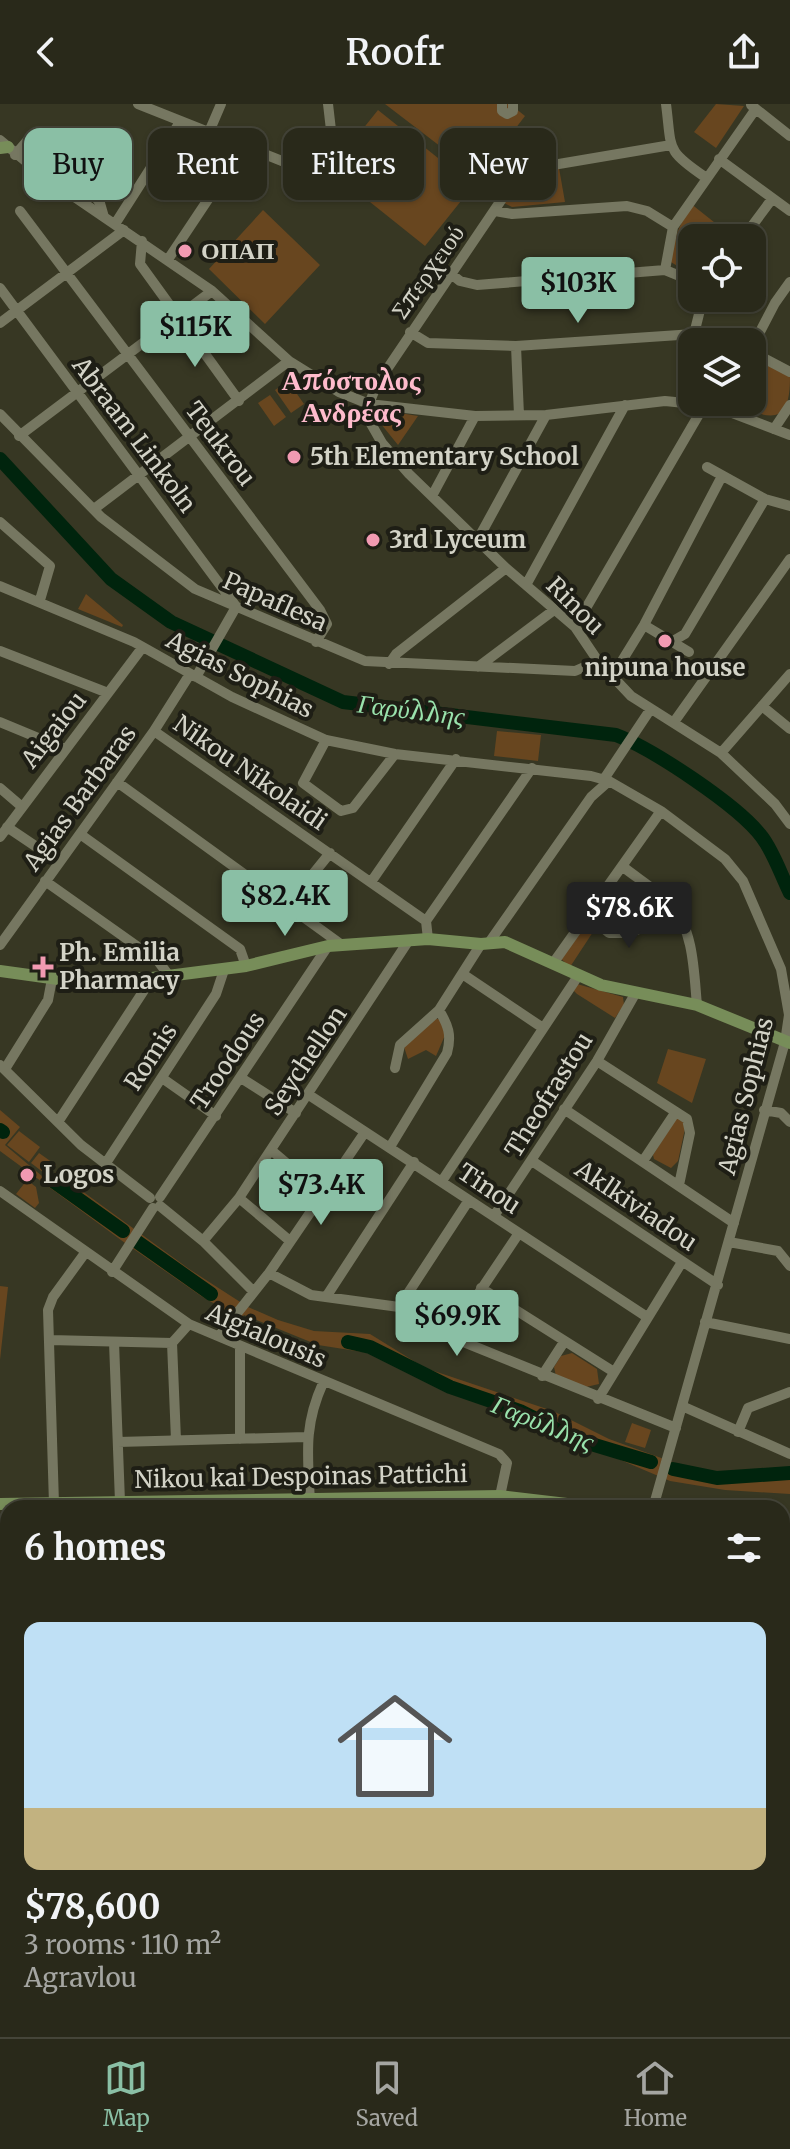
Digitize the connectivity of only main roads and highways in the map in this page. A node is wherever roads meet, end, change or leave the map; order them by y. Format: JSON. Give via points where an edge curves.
{"nodes":[{"id":1,"x":0,"y":971,"type":"edge"},
{"id":2,"x":788,"y":1043,"type":"edge"},
{"id":3,"x":310,"y":1500,"type":"edge"},
{"id":4,"x":516,"y":1500,"type":"edge"}],
"edges":[{"from":1,"to":2,"type":"main road","via":[[52,979],[170,977],[328,946],[428,939],[505,942],[578,976],[697,1005]]},
{"from":3,"to":4,"type":"main road","name":"Nikou kai Despoinas Pattichi"}]}
